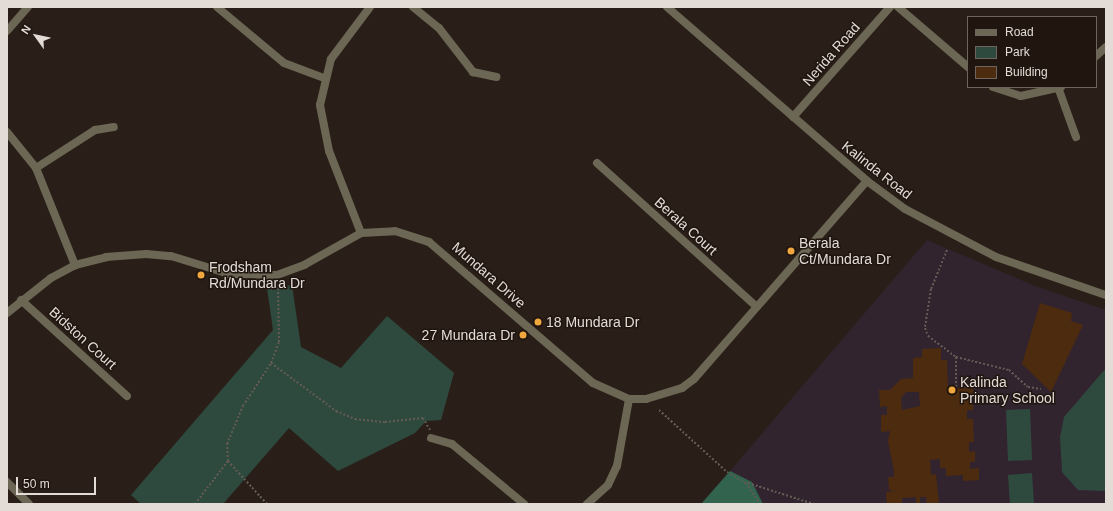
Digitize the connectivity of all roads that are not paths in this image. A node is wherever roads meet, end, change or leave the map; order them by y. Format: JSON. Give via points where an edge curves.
{"nodes":[{"id":1,"x":28,"y":7,"type":"edge"},
{"id":2,"x":217,"y":7,"type":"edge"},
{"id":3,"x":370,"y":7,"type":"edge"},
{"id":4,"x":413,"y":7,"type":"edge"},
{"id":5,"x":667,"y":7,"type":"edge"},
{"id":6,"x":890,"y":7,"type":"edge"},
{"id":7,"x":898,"y":7,"type":"edge"},
{"id":8,"x":7,"y":31,"type":"edge"},
{"id":9,"x":1106,"y":48,"type":"edge"},
{"id":10,"x":1097,"y":55,"type":"edge"},
{"id":11,"x":967,"y":66,"type":"edge"},
{"id":12,"x":496,"y":77,"type":"dead end"},
{"id":13,"x":324,"y":78,"type":"junction"},
{"id":14,"x":996,"y":88,"type":"edge"},
{"id":15,"x":1060,"y":88,"type":"edge"},
{"id":16,"x":793,"y":117,"type":"junction"},
{"id":17,"x":114,"y":127,"type":"dead end"},
{"id":18,"x":7,"y":132,"type":"edge"},
{"id":19,"x":1076,"y":137,"type":"dead end"},
{"id":20,"x":597,"y":163,"type":"dead end"},
{"id":21,"x":36,"y":168,"type":"junction"},
{"id":22,"x":867,"y":181,"type":"junction"},
{"id":23,"x":361,"y":233,"type":"junction"},
{"id":24,"x":75,"y":265,"type":"junction"},
{"id":25,"x":1106,"y":295,"type":"edge"},
{"id":26,"x":21,"y":300,"type":"junction"},
{"id":27,"x":757,"y":308,"type":"junction"},
{"id":28,"x":7,"y":313,"type":"edge"},
{"id":29,"x":127,"y":396,"type":"dead end"},
{"id":30,"x":629,"y":399,"type":"junction"},
{"id":31,"x":431,"y":438,"type":"road end"},
{"id":32,"x":7,"y":482,"type":"edge"},
{"id":33,"x":29,"y":504,"type":"edge"},
{"id":34,"x":524,"y":504,"type":"edge"},
{"id":35,"x":587,"y":504,"type":"edge"}],
"edges":[{"from":1,"to":8,"type":"street"},
{"from":2,"to":13,"type":"street","via":[[284,63]]},
{"from":3,"to":13,"type":"street","via":[[340,43]]},
{"from":4,"to":12,"type":"street","via":[[438,28],[473,72]]},
{"from":5,"to":16,"type":"street","name":"Kalinda Road"},
{"from":6,"to":16,"type":"street","name":"Nerida Road"},
{"from":7,"to":11,"type":"street"},
{"from":9,"to":10,"type":"street"},
{"from":13,"to":23,"type":"street","via":[[320,105],[324,133]]},
{"from":14,"to":15,"type":"street","via":[[1021,96]]},
{"from":15,"to":19,"type":"street"},
{"from":16,"to":22,"type":"street","name":"Kalinda Road"},
{"from":17,"to":21,"type":"street","via":[[95,130]]},
{"from":18,"to":21,"type":"street"},
{"from":20,"to":27,"type":"street","name":"Berala Court"},
{"from":21,"to":24,"type":"street"},
{"from":22,"to":25,"type":"street","name":"Kalinda Road","via":[[905,209],[954,238],[996,257]]},
{"from":22,"to":27,"type":"street","name":"Mundara Drive"},
{"from":23,"to":24,"type":"street","name":"Mundara Drive","via":[[304,265],[277,275],[242,276],[188,260],[146,254],[106,257]]},
{"from":23,"to":30,"type":"street","name":"Mundara Drive","via":[[395,231],[429,242],[594,383]]},
{"from":24,"to":26,"type":"street","name":"Mundara Drive"},
{"from":26,"to":28,"type":"street","name":"Mundara Drive"},
{"from":26,"to":29,"type":"street","name":"Bidston Court"},
{"from":27,"to":30,"type":"street","name":"Mundara Drive","via":[[705,368],[682,388],[663,396]]},
{"from":30,"to":35,"type":"street","via":[[617,466],[608,485]]},
{"from":31,"to":34,"type":"street","via":[[452,444]]},
{"from":32,"to":33,"type":"street"}]}
